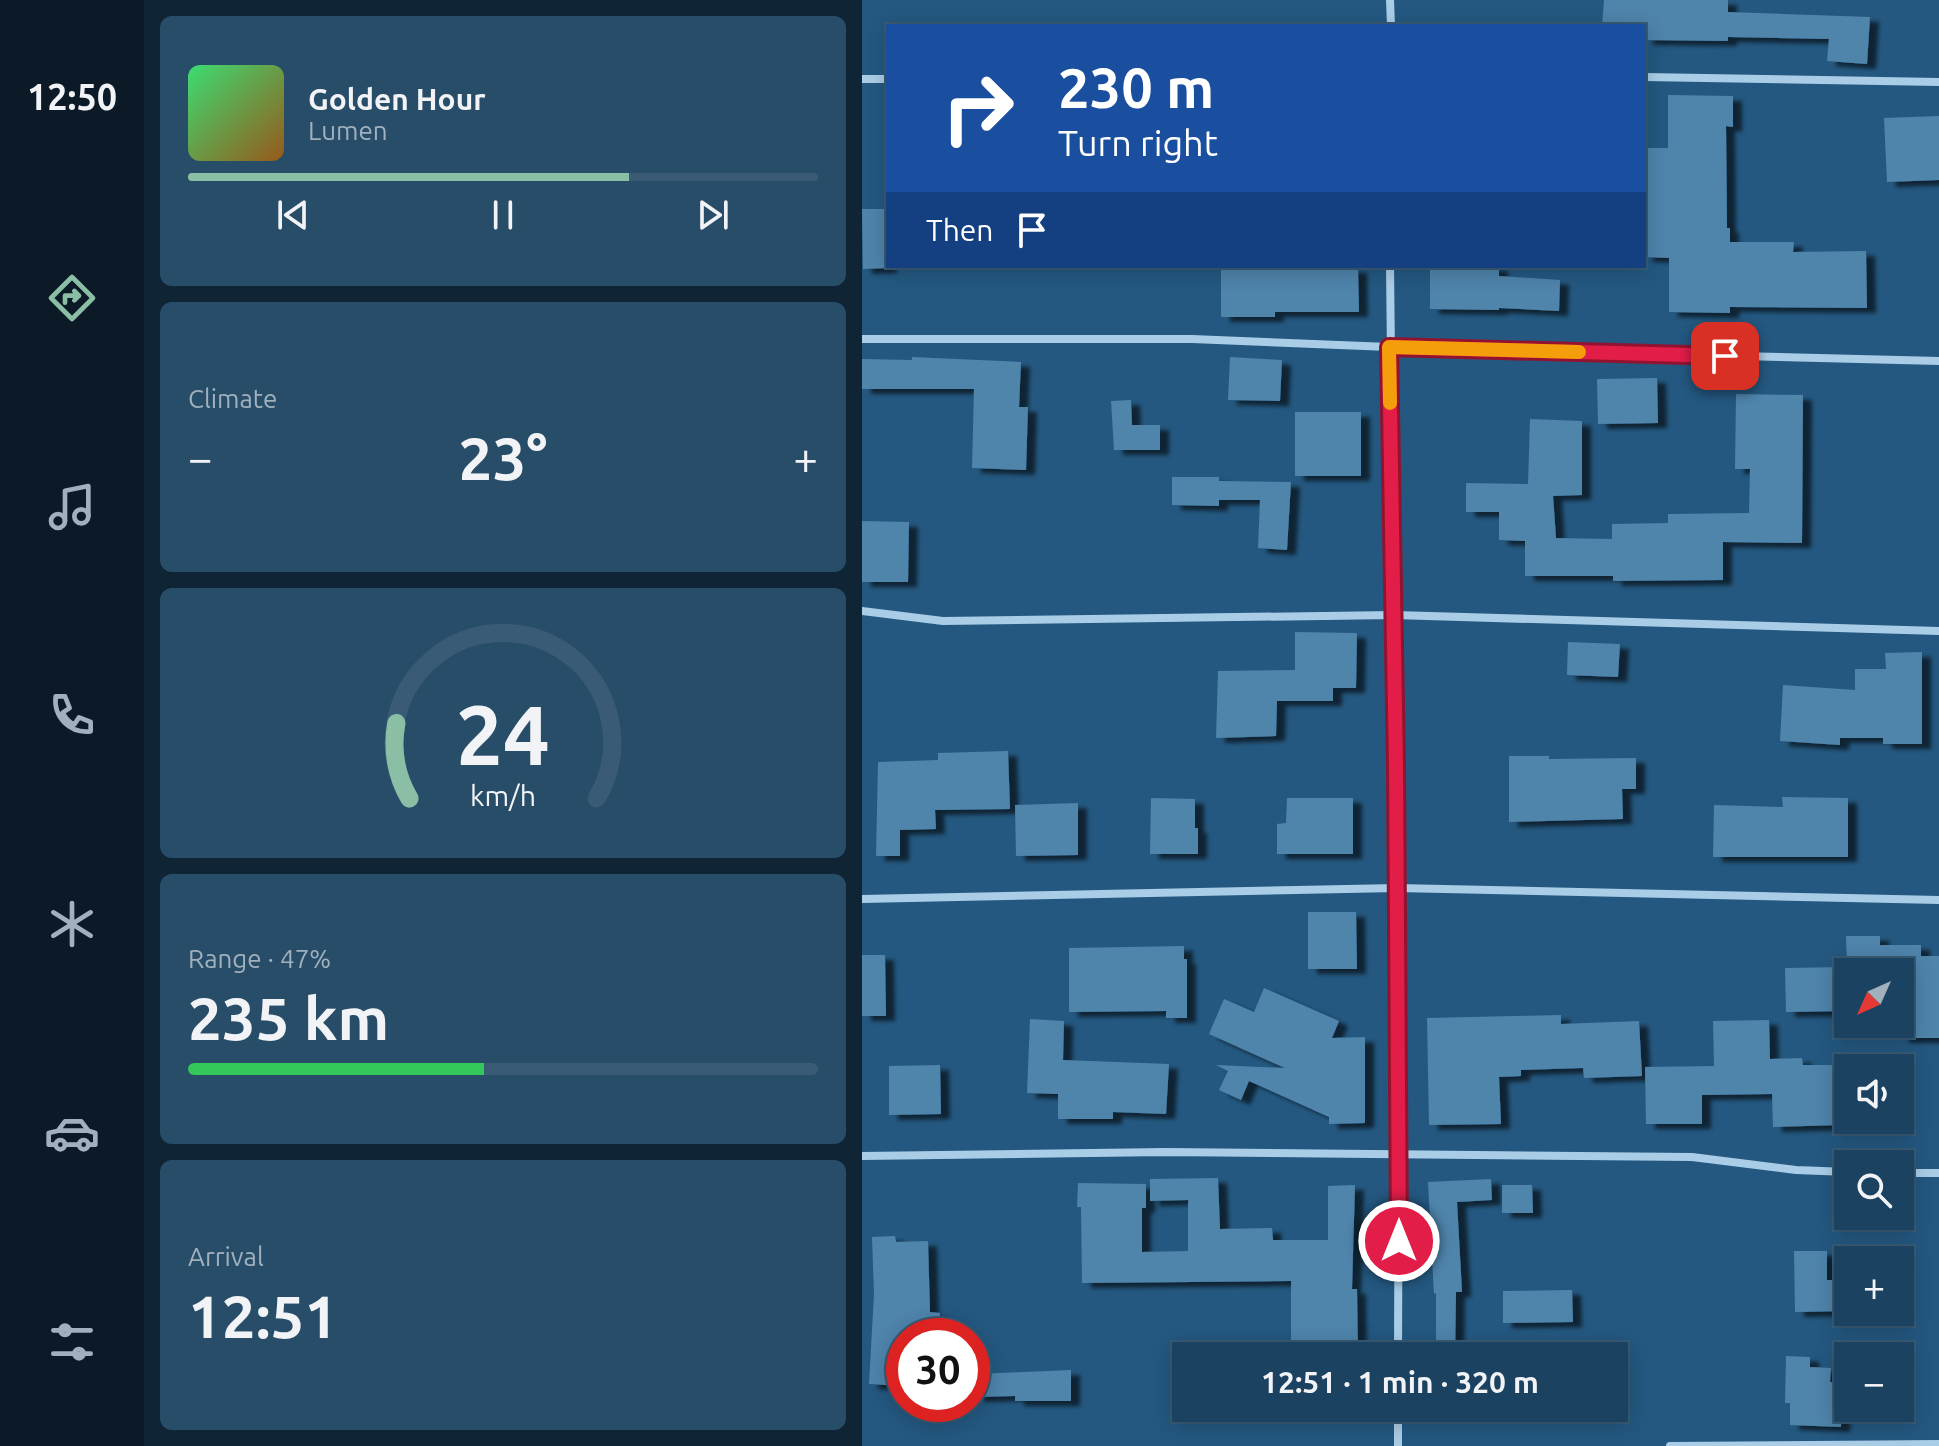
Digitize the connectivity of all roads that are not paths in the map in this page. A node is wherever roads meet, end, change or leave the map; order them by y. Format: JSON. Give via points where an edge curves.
{"nodes":[{"id":1,"x":1390,"y":0,"type":"edge"},
{"id":2,"x":1391,"y":24,"type":"edge"},
{"id":3,"x":1646,"y":77,"type":"edge"},
{"id":4,"x":862,"y":79,"type":"edge"},
{"id":5,"x":886,"y":79,"type":"edge"},
{"id":6,"x":1939,"y":82,"type":"edge"},
{"id":7,"x":1390,"y":268,"type":"edge"},
{"id":8,"x":862,"y":339,"type":"edge"},
{"id":9,"x":1389,"y":347,"type":"junction"},
{"id":10,"x":1939,"y":361,"type":"edge"},
{"id":11,"x":862,"y":611,"type":"edge"},
{"id":12,"x":1394,"y":615,"type":"junction"},
{"id":13,"x":1939,"y":631,"type":"edge"},
{"id":14,"x":1397,"y":888,"type":"junction"},
{"id":15,"x":862,"y":899,"type":"edge"},
{"id":16,"x":1939,"y":900,"type":"edge"},
{"id":17,"x":1399,"y":1155,"type":"junction"},
{"id":18,"x":862,"y":1156,"type":"edge"},
{"id":19,"x":1834,"y":1171,"type":"edge"},
{"id":20,"x":1914,"y":1173,"type":"edge"},
{"id":21,"x":1939,"y":1173,"type":"edge"},
{"id":22,"x":1398,"y":1342,"type":"edge"},
{"id":23,"x":1398,"y":1422,"type":"edge"},
{"id":24,"x":1939,"y":1444,"type":"edge"},
{"id":25,"x":1398,"y":1446,"type":"edge"},
{"id":26,"x":1670,"y":1446,"type":"edge"}],
"edges":[{"from":1,"to":2,"type":"street"},
{"from":3,"to":6,"type":"street"},
{"from":4,"to":5,"type":"street"},
{"from":7,"to":9,"type":"street"},
{"from":8,"to":9,"type":"street","via":[[1192,339]]},
{"from":9,"to":10,"type":"street"},
{"from":9,"to":12,"type":"street"},
{"from":11,"to":12,"type":"street","via":[[943,621]]},
{"from":12,"to":13,"type":"street"},
{"from":12,"to":14,"type":"street"},
{"from":14,"to":15,"type":"street"},
{"from":14,"to":16,"type":"street"},
{"from":14,"to":17,"type":"street"},
{"from":17,"to":18,"type":"street"},
{"from":17,"to":19,"type":"street","via":[[1692,1157]]},
{"from":17,"to":22,"type":"street"},
{"from":20,"to":21,"type":"street"},
{"from":23,"to":25,"type":"street"},
{"from":24,"to":26,"type":"street"}]}
